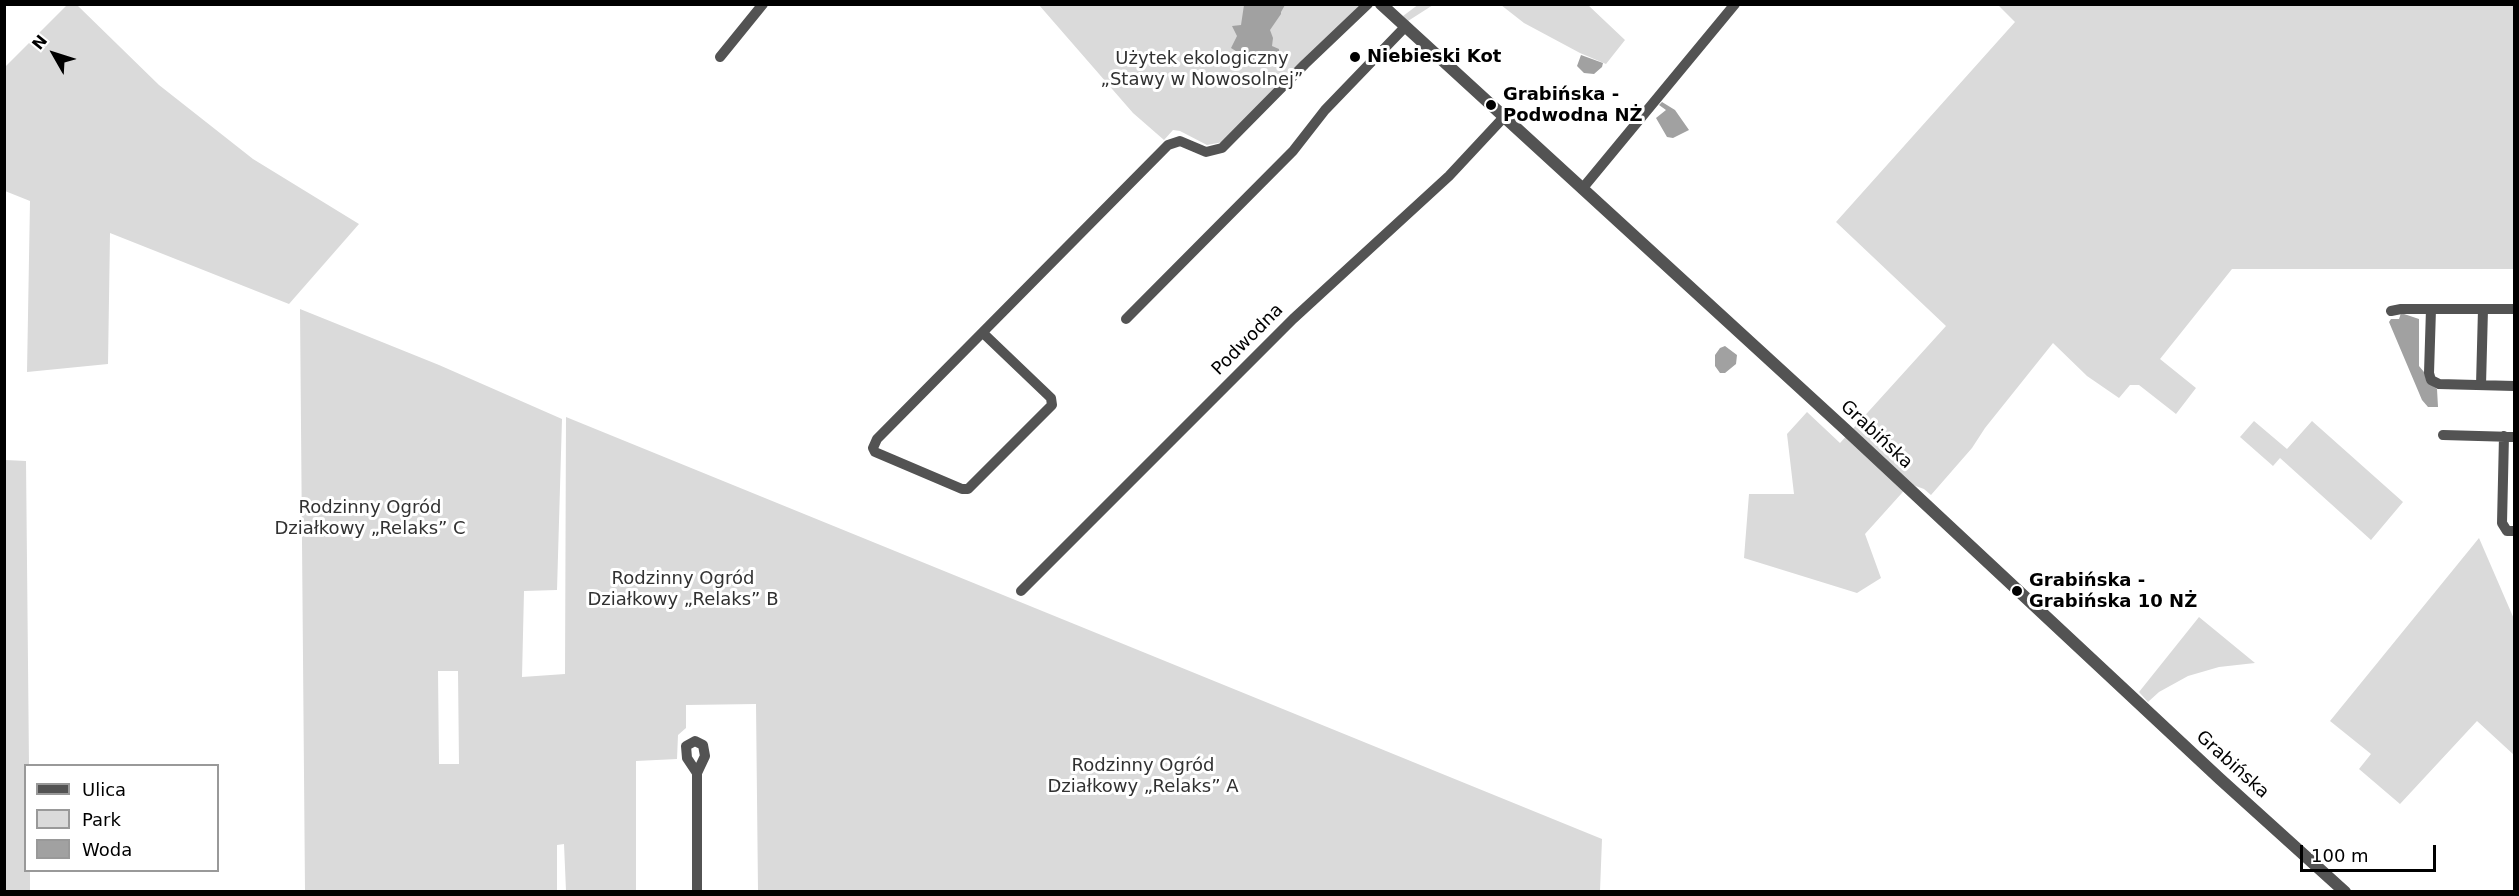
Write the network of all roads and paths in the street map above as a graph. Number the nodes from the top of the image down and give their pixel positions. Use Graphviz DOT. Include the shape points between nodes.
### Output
graph roads {
  1 [pos="763,4"];
  2 [pos="1368,4"];
  3 [pos="1381,4"];
  4 [pos="1735,4"];
  5 [pos="1405,27"];
  6 [pos="720,57"];
  7 [pos="1504,117"];
  8 [pos="1582,189"];
  9 [pos="2431,309"];
  10 [pos="2483,309"];
  11 [pos="2514,309"];
  12 [pos="2391,311"];
  13 [pos="1126,319"];
  14 [pos="983,333"];
  15 [pos="2481,385"];
  16 [pos="2514,386"];
  17 [pos="2443,435"];
  18 [pos="2509,436"];
  19 [pos="2514,531"];
  20 [pos="1021,591"];
  21 [pos="697,773"];
  22 [pos="697,891"];
  23 [pos="2345,891"];
  1 -- 6 [label="street"];
  2 -- 14 [label="street" via="1222,148 1206,152 1180,141 1168,145"];
  3 -- 5 [label="street, Grabińska"];
  4 -- 8 [label="street"];
  5 -- 7 [label="street, Grabińska"];
  5 -- 13 [label="street" via="1325,110 1293,151"];
  7 -- 8 [label="street, Grabińska"];
  7 -- 20 [label="street, Podwodna" via="1449,176 1293,319"];
  8 -- 23 [label="street, Grabińska"];
  9 -- 10 [label="street"];
  9 -- 12 [label="street"];
  9 -- 15 [label="street" via="2431,380 2439,384"];
  10 -- 11 [label="street"];
  10 -- 15 [label="street"];
  14 -- 14 [label="street" via="877,439 875,452 968,489 1052,405 1051,398"];
  15 -- 16 [label="street"];
  17 -- 18 [label="street"];
  18 -- 19 [label="street" via="2502,523 2508,531"];
  21 -- 22 [label="street"];
}
